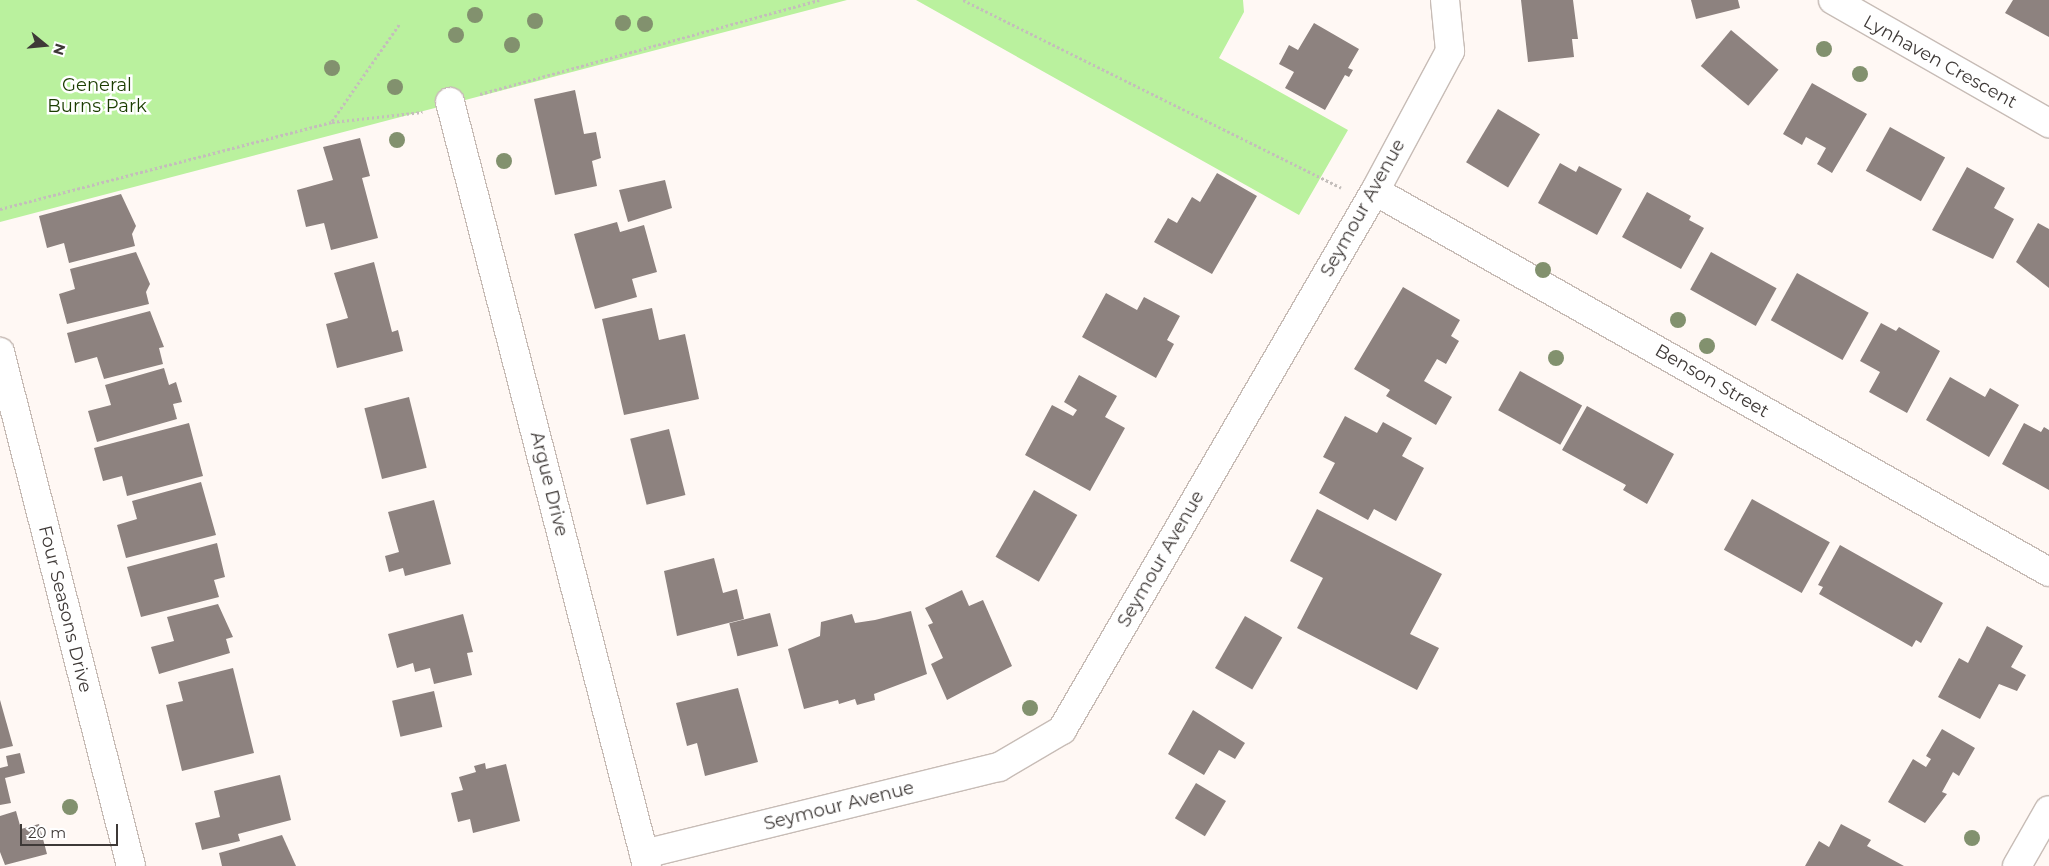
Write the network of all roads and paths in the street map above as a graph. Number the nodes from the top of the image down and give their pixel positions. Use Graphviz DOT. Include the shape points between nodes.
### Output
graph roads {
  1 [pos="819,0"];
  2 [pos="963,0"];
  3 [pos="1446,0"];
  4 [pos="1833,0"];
  5 [pos="400,23"];
  6 [pos="450,102"];
  7 [pos="332,122"];
  8 [pos="2049,123"];
  9 [pos="1375,191"];
  10 [pos="0,209"];
  11 [pos="0,352"];
  12 [pos="2049,572"];
  13 [pos="2049,810"];
  14 [pos="646,860"];
  15 [pos="131,866"];
  16 [pos="2017,866"];
  1 -- 6 [label="path"];
  2 -- 9 [label="path" via="1341,189"];
  3 -- 9 [label="street, Seymour Avenue" via="1450,51"];
  4 -- 8 [label="street, Lynhaven Crescent"];
  5 -- 7 [label="path"];
  6 -- 7 [label="path" via="418,113"];
  6 -- 14 [label="street, Argue Drive"];
  7 -- 10 [label="path"];
  9 -- 12 [label="street, Benson Street"];
  9 -- 14 [label="street, Seymour Avenue" via="1062,730 999,766"];
  11 -- 15 [label="street, Four Seasons Drive"];
  13 -- 16 [label="street"];
}
